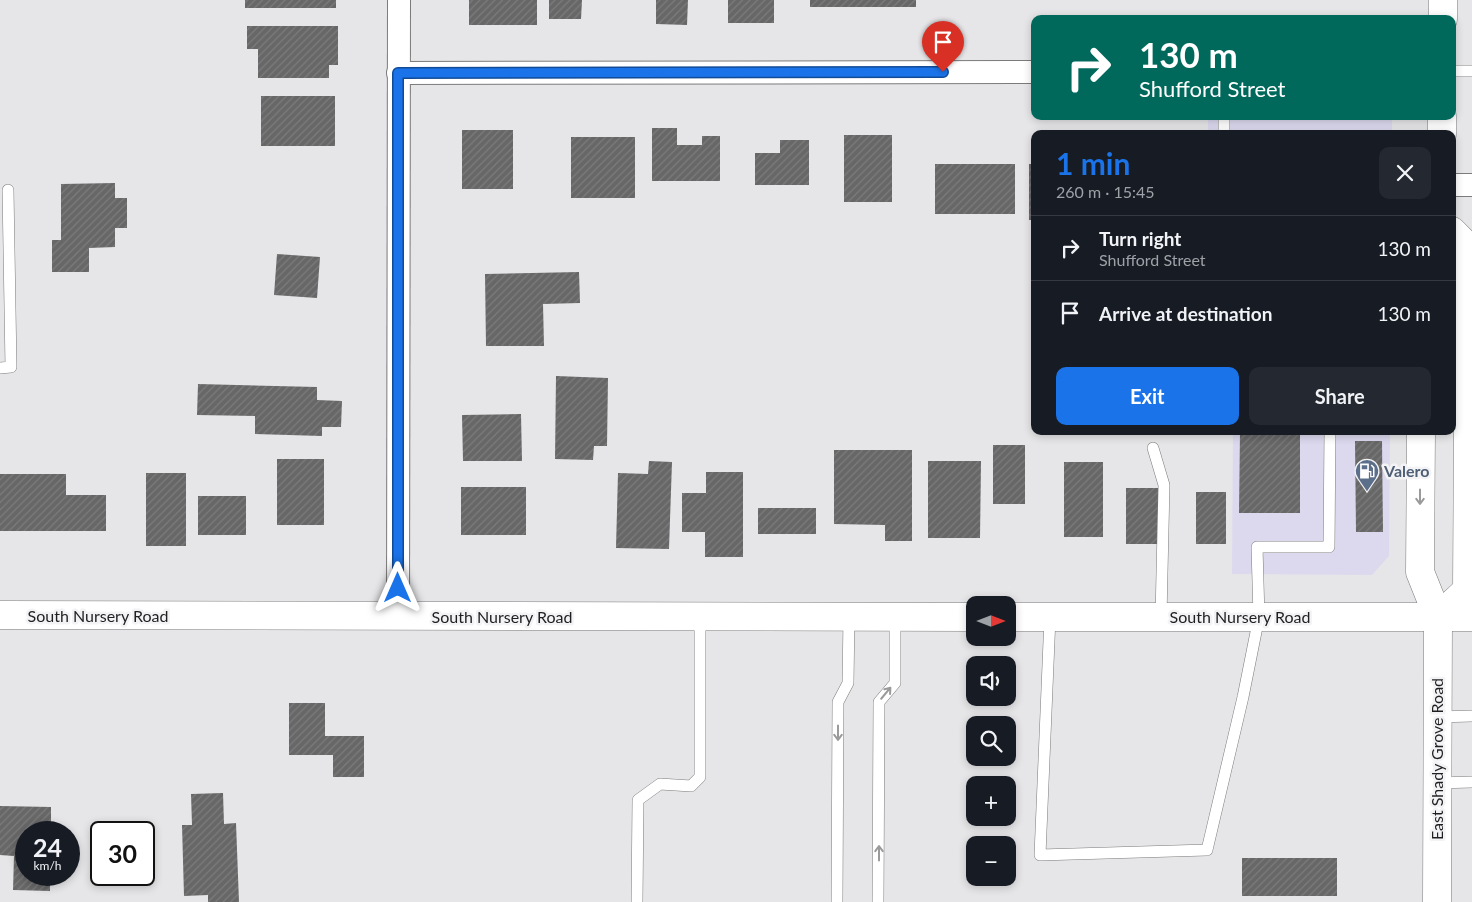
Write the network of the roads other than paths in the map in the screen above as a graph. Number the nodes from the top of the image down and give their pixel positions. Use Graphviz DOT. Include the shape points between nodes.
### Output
graph roads {
  1 [pos="399,0"];
  2 [pos="1443,0"];
  3 [pos="1443,15"];
  4 [pos="1456,71"];
  5 [pos="1472,71"];
  6 [pos="1031,72"];
  7 [pos="398,73"];
  8 [pos="1456,185"];
  9 [pos="1472,185"];
  10 [pos="8,190"];
  11 [pos="1456,235"];
  12 [pos="0,368"];
  13 [pos="1470,395"];
  14 [pos="1330,435"];
  15 [pos="1421,435"];
  16 [pos="1153,448"];
  17 [pos="1470,471"];
  18 [pos="0,615"];
  19 [pos="398,617"];
  20 [pos="700,617"];
  21 [pos="849,617"];
  22 [pos="896,617"];
  23 [pos="966,617"];
  24 [pos="1016,617"];
  25 [pos="1050,617"];
  26 [pos="1161,617"];
  27 [pos="1259,617"];
  28 [pos="1438,617"];
  29 [pos="1472,617"];
  30 [pos="1472,716"];
  31 [pos="1438,717"];
  32 [pos="1472,782"];
  33 [pos="1437,783"];
  34 [pos="637,902"];
  35 [pos="836,902"];
  36 [pos="878,902"];
  37 [pos="1437,902"];
  1 -- 7 [label="street"];
  2 -- 3 [label="street"];
  4 -- 5 [label="lane"];
  6 -- 7 [label="street"];
  7 -- 19 [label="street"];
  8 -- 9 [label="street"];
  10 -- 12 [label="lane" via="11,367"];
  11 -- 13 [label="street" via="1469,248"];
  13 -- 17 [label="street"];
  14 -- 27 [label="lane" via="1329,547 1257,547"];
  15 -- 28 [label="street, East Shady Grove Road, one-way" via="1420,572"];
  16 -- 26 [label="lane" via="1164,485"];
  17 -- 28 [label="street" via="1466,590"];
  18 -- 19 [label="street, South Nursery Road"];
  19 -- 20 [label="street, South Nursery Road"];
  20 -- 21 [label="street, South Nursery Road"];
  20 -- 34 [label="lane" via="700,777 690,786 660,784 638,800"];
  21 -- 22 [label="street, South Nursery Road"];
  21 -- 35 [label="lane, one-way" via="848,683 838,702"];
  22 -- 23 [label="street, South Nursery Road"];
  36 -- 22 [label="lane, one-way" via="879,702 895,683"];
  24 -- 25 [label="street, South Nursery Road"];
  25 -- 26 [label="street, South Nursery Road"];
  25 -- 27 [label="lane" via="1040,854 1206,850"];
  26 -- 27 [label="street, South Nursery Road"];
  27 -- 28 [label="street, South Nursery Road"];
  28 -- 29 [label="street, South Nursery Road"];
  28 -- 31 [label="street, East Shady Grove Road"];
  30 -- 31 [label="lane"];
  31 -- 33 [label="street, East Shady Grove Road"];
  32 -- 33 [label="lane"];
  33 -- 37 [label="street, East Shady Grove Road"];
}
